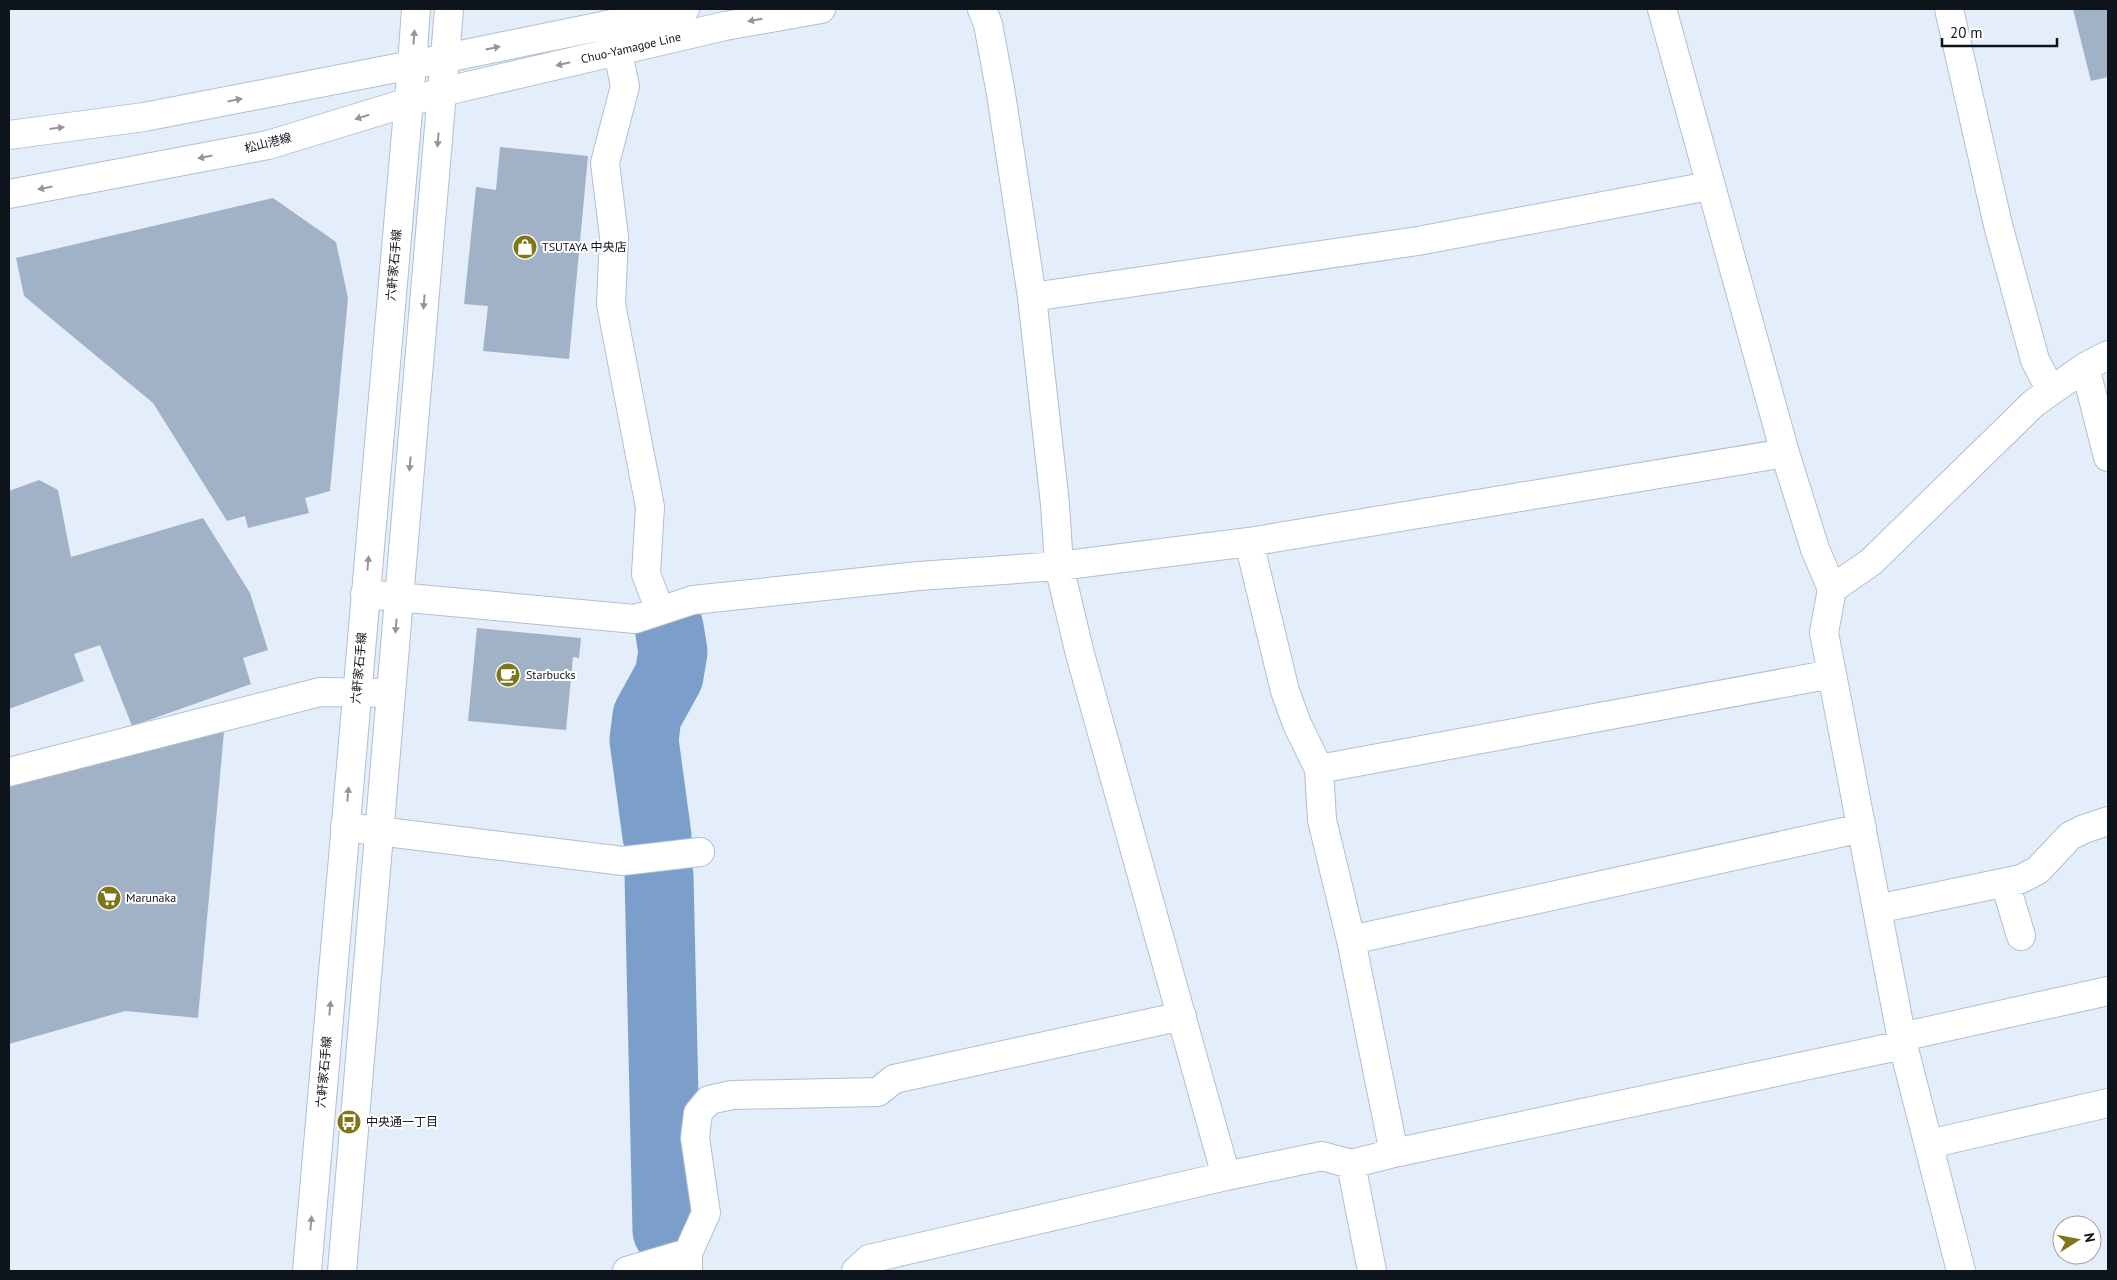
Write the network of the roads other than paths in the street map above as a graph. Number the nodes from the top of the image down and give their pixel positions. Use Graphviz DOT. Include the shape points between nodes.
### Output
graph roads {
  1 [pos="416,9"];
  2 [pos="449,9"];
  3 [pos="685,9"];
  4 [pos="821,9"];
  5 [pos="982,9"];
  6 [pos="1662,9"];
  7 [pos="1949,9"];
  8 [pos="612,24"];
  9 [pos="618,51"];
  10 [pos="445,58"];
  11 [pos="412,65"];
  12 [pos="442,92"];
  13 [pos="408,102"];
  14 [pos="9,135"];
  15 [pos="1709,186"];
  16 [pos="9,191"];
  17 [pos="1032,297"];
  18 [pos="2097,361"];
  19 [pos="2051,391"];
  20 [pos="1785,453"];
  21 [pos="2108,457"];
  22 [pos="1249,542"];
  23 [pos="1059,566"];
  24 [pos="1832,589"];
  25 [pos="365,594"];
  26 [pos="399,596"];
  27 [pos="660,611"];
  28 [pos="1832,674"];
  29 [pos="357,692"];
  30 [pos="391,693"];
  31 [pos="1319,769"];
  32 [pos="9,772"];
  33 [pos="2108,821"];
  34 [pos="345,827"];
  35 [pos="1862,828"];
  36 [pos="380,832"];
  37 [pos="700,852"];
  38 [pos="2005,883"];
  39 [pos="1877,909"];
  40 [pos="2021,936"];
  41 [pos="1351,940"];
  42 [pos="2108,991"];
  43 [pos="1182,1016"];
  44 [pos="1902,1041"];
  45 [pos="2108,1103"];
  46 [pos="1929,1144"];
  47 [pos="1394,1153"];
  48 [pos="1351,1164"];
  49 [pos="1226,1176"];
  50 [pos="688,1262"];
  51 [pos="307,1271"];
  52 [pos="342,1271"];
  53 [pos="627,1271"];
  54 [pos="856,1271"];
  55 [pos="1372,1271"];
  56 [pos="1961,1271"];
  11 -- 1 [label="street, one-way"];
  2 -- 10 [label="street"];
  3 -- 8 [label="street"];
  4 -- 9 [label="street, Chuo-Yamagoe Line, one-way" via="725,26"];
  5 -- 17 [label="street" via="988,24 1001,94"];
  6 -- 15 [label="street"];
  7 -- 19 [label="street" via="1998,225 2036,360"];
  8 -- 9 [label="street"];
  10 -- 8 [label="street, one-way"];
  9 -- 12 [label="street, Chuo-Yamagoe Line, one-way"];
  9 -- 27 [label="street" via="625,86 605,163 614,237 611,304 650,507 646,574"];
  10 -- 11 [label="street"];
  10 -- 12 [label="street"];
  11 -- 13 [label="street, 六軒家石手線"];
  14 -- 11 [label="street, one-way" via="144,117"];
  12 -- 13 [label="street, 松山港線"];
  12 -- 26 [label="street, one-way"];
  13 -- 16 [label="street, 松山港線, one-way" via="268,145"];
  25 -- 13 [label="street, 六軒家石手線, one-way"];
  15 -- 17 [label="street" via="1418,241"];
  15 -- 20 [label="street"];
  17 -- 23 [label="street"];
  18 -- 19 [label="street"];
  18 -- 21 [label="street"];
  19 -- 24 [label="street" via="2034,403 1871,562"];
  20 -- 22 [label="street"];
  20 -- 24 [label="street" via="1815,549"];
  22 -- 23 [label="street"];
  22 -- 31 [label="street" via="1285,691"];
  23 -- 27 [label="street" via="919,576 693,600"];
  23 -- 43 [label="street" via="1080,654"];
  24 -- 28 [label="street" via="1824,633"];
  25 -- 26 [label="street"];
  25 -- 29 [label="street, 六軒家石手線"];
  26 -- 27 [label="street" via="635,619"];
  26 -- 30 [label="street, one-way"];
  28 -- 31 [label="street"];
  28 -- 35 [label="street"];
  29 -- 30 [label="street"];
  29 -- 32 [label="street" via="320,692"];
  34 -- 29 [label="street, 六軒家石手線, one-way"];
  30 -- 36 [label="street"];
  31 -- 41 [label="street" via="1322,820"];
  33 -- 38 [label="street" via="2070,836 2038,870"];
  34 -- 36 [label="street"];
  51 -- 34 [label="street, 六軒家石手線, one-way"];
  35 -- 39 [label="street"];
  35 -- 41 [label="street"];
  36 -- 37 [label="street" via="623,861"];
  36 -- 52 [label="street"];
  38 -- 39 [label="street"];
  38 -- 40 [label="street"];
  39 -- 44 [label="street"];
  41 -- 47 [label="street"];
  42 -- 44 [label="street"];
  43 -- 49 [label="street"];
  43 -- 50 [label="street" via="894,1079 878,1092 732,1096 709,1100 698,1114 695,1138 706,1213"];
  44 -- 46 [label="street"];
  44 -- 47 [label="street"];
  45 -- 46 [label="street"];
  46 -- 56 [label="street"];
  47 -- 48 [label="street"];
  48 -- 49 [label="street" via="1322,1156"];
  48 -- 55 [label="street"];
  49 -- 54 [label="street" via="869,1259"];
  50 -- 53 [label="street"];
}
